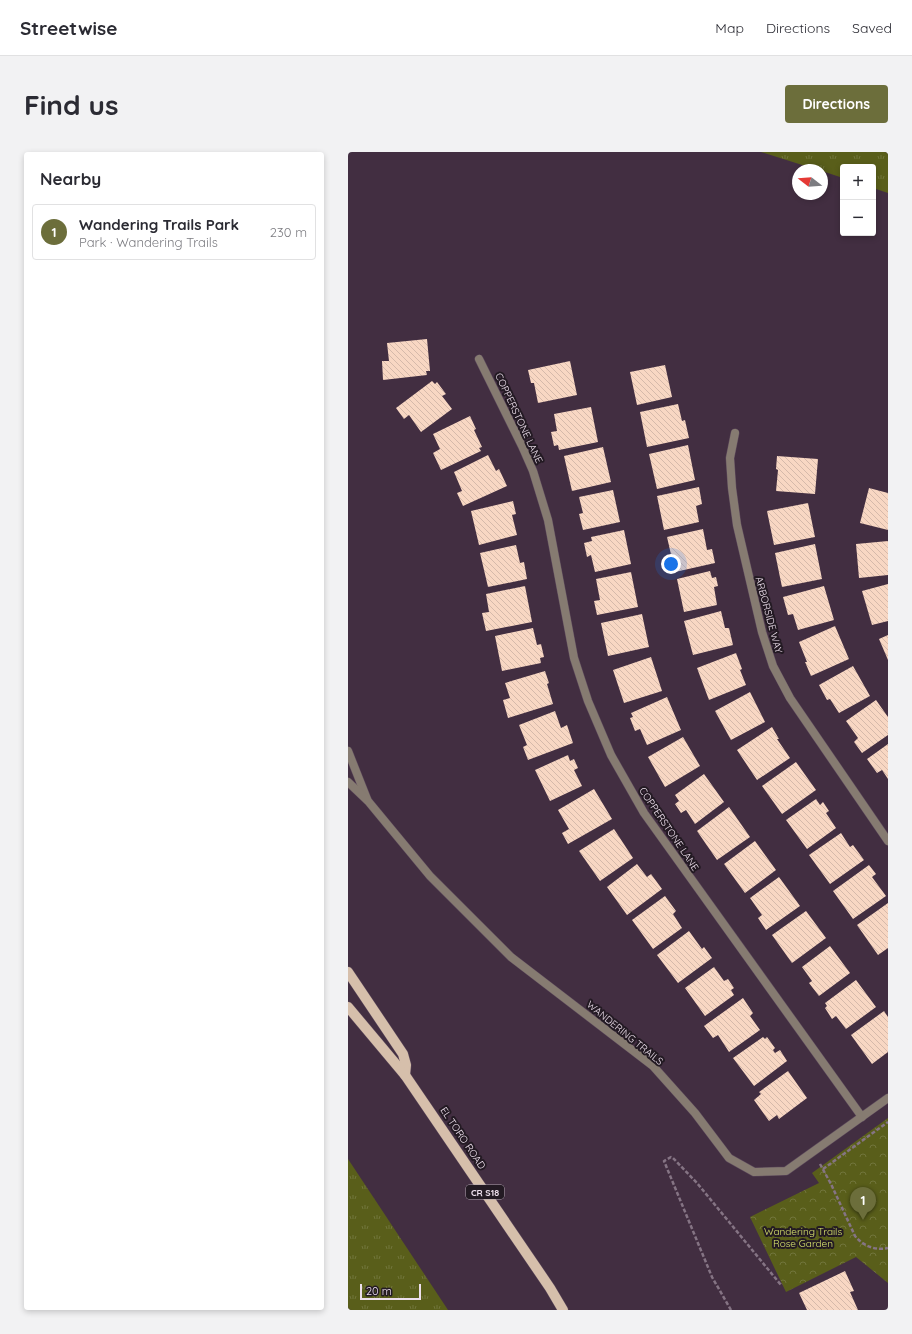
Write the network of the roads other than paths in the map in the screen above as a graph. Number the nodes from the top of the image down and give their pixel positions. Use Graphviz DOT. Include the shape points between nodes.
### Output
graph roads {
  1 [pos="479,359"];
  2 [pos="735,432"];
  3 [pos="348,751"];
  4 [pos="348,782"];
  5 [pos="368,801"];
  6 [pos="888,841"];
  7 [pos="348,972"];
  8 [pos="348,1007"];
  9 [pos="405,1074"];
  10 [pos="888,1098"];
  11 [pos="862,1117"];
  12 [pos="563,1310"];
  1 -- 11 [label="street, COPPERSTONE LANE" via="533,471 548,520 574,658 588,701 611,755 644,813"];
  2 -- 6 [label="street, ARBORSIDE WAY" via="730,458 737,525 762,632 773,666 790,698"];
  3 -- 5 [label="street, WANDERING TRAILS"];
  4 -- 5 [label="street, WANDERING TRAILS"];
  5 -- 11 [label="street, WANDERING TRAILS" via="430,876 511,957 653,1066 695,1113 729,1158 754,1172 786,1171"];
  7 -- 9 [label="main road" via="403,1054"];
  8 -- 9 [label="main road, EL TORO ROAD / CR S18"];
  9 -- 12 [label="main road, EL TORO ROAD / CR S18"];
  10 -- 11 [label="street, WANDERING TRAILS"];
}
